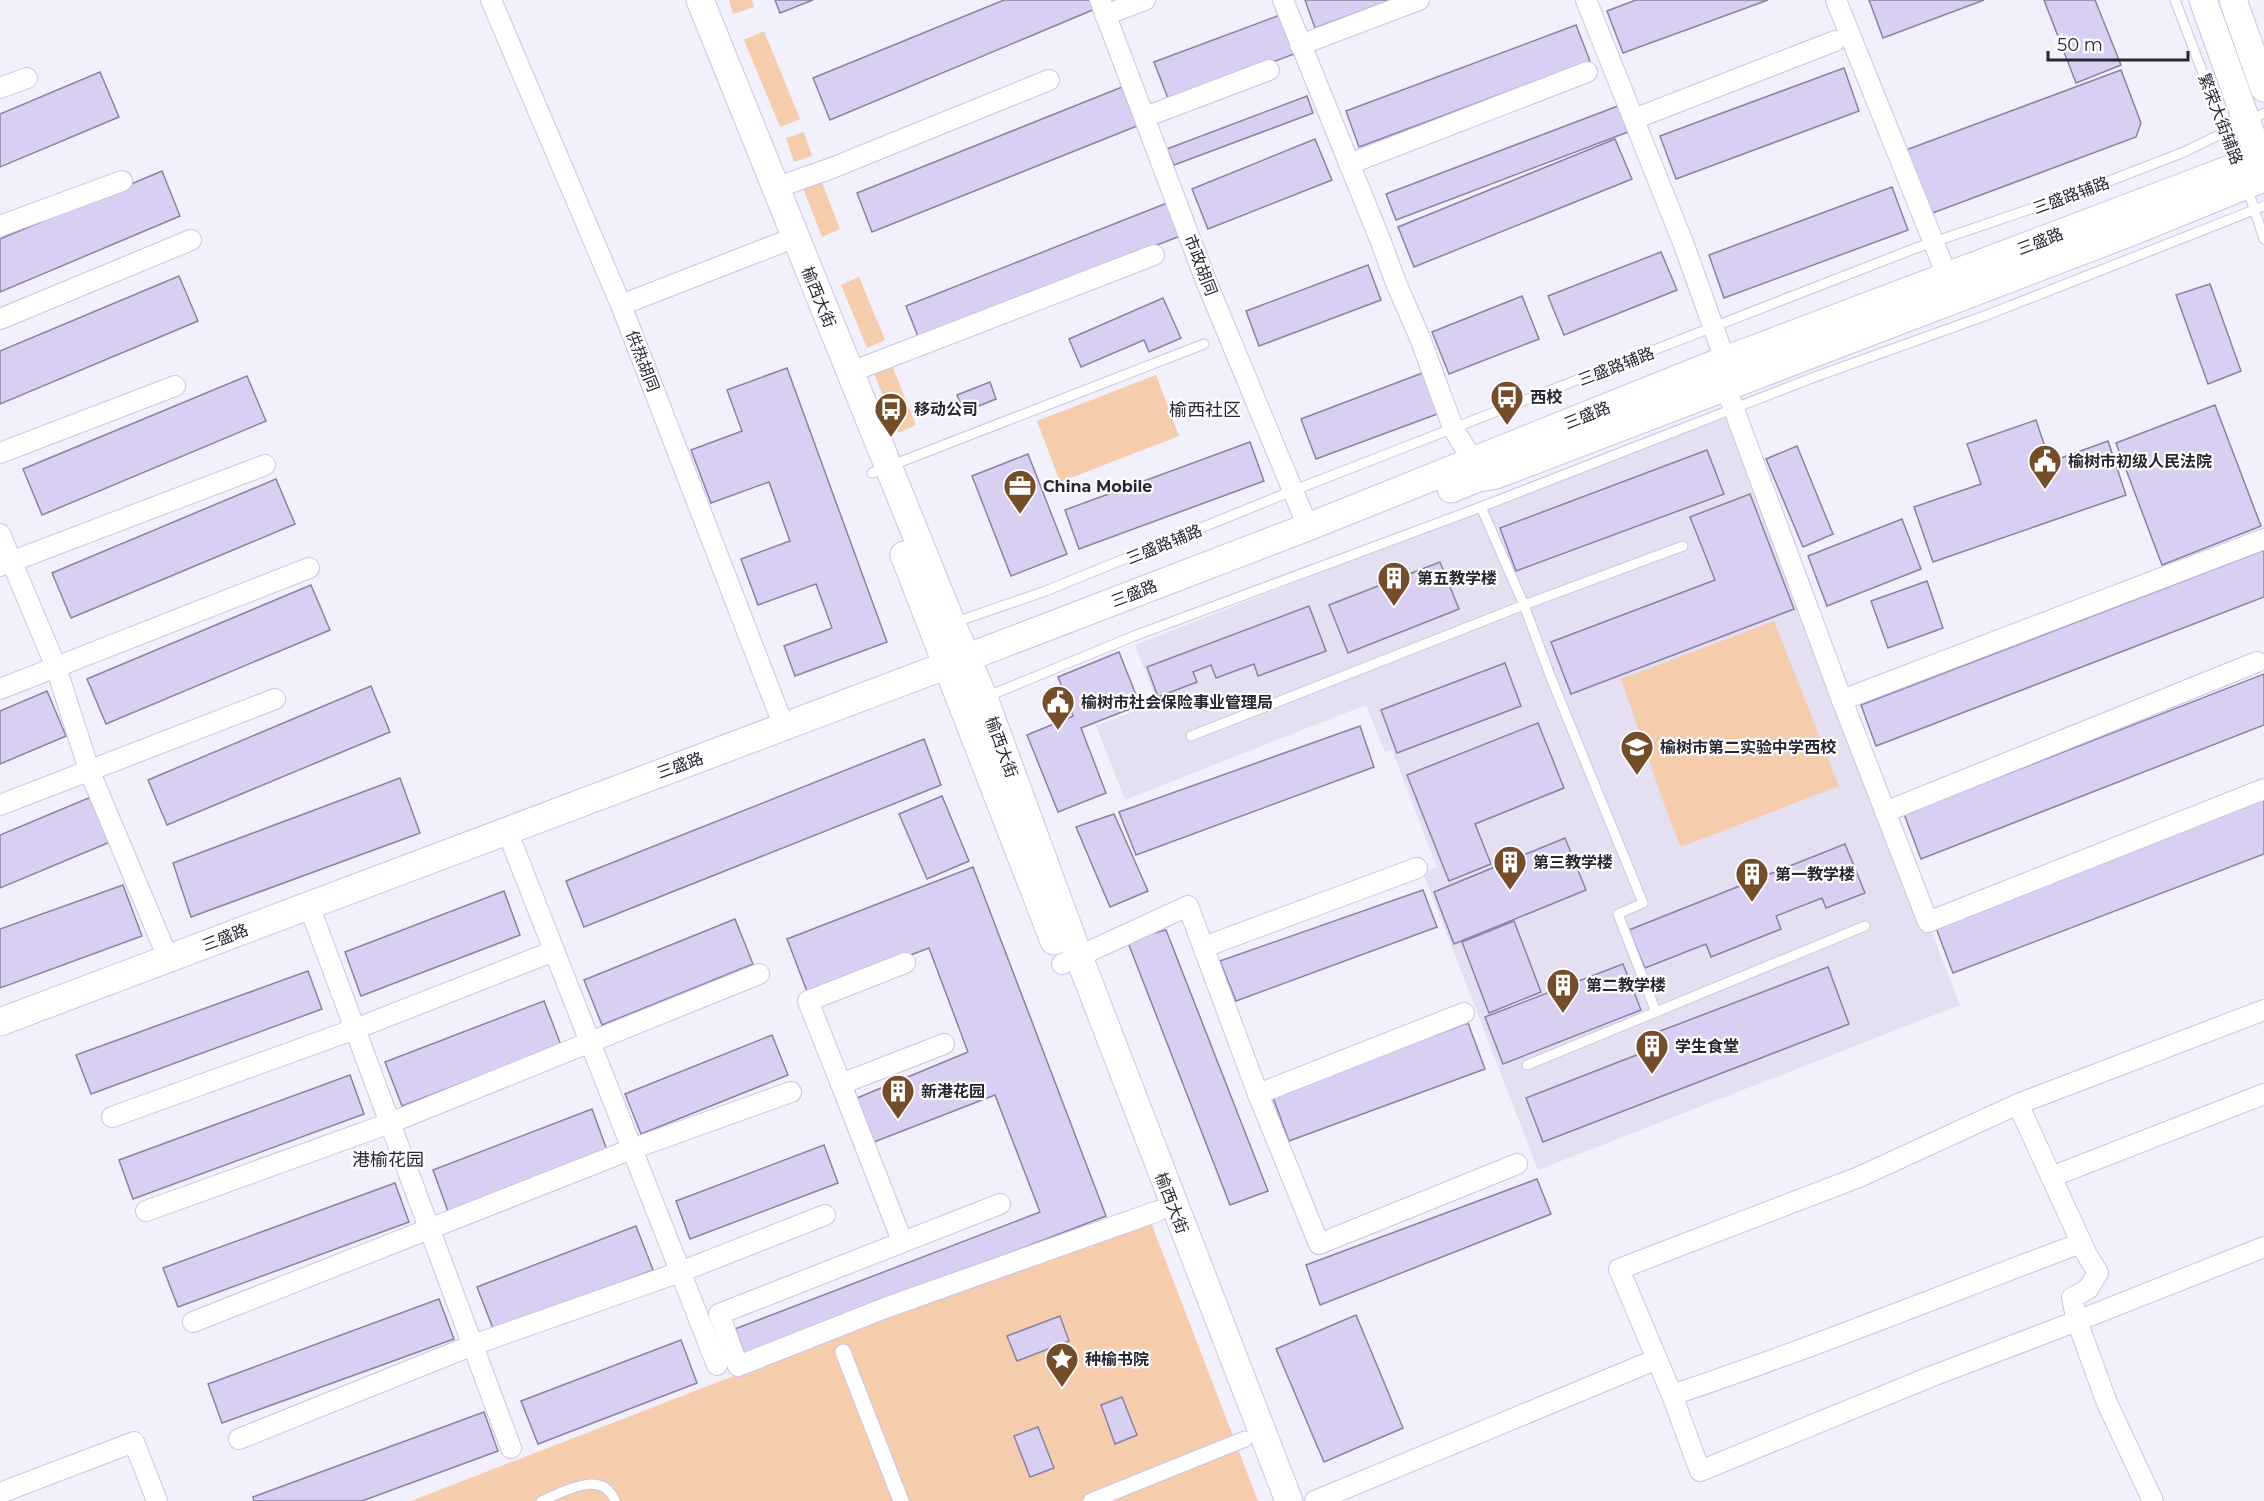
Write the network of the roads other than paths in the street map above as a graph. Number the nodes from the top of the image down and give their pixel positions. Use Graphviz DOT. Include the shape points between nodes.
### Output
graph roads {
  1 [pos="491,0"];
  2 [pos="689,0"];
  3 [pos="700,0"];
  4 [pos="1145,0"];
  5 [pos="1283,0"];
  6 [pos="1419,0"];
  7 [pos="1586,0"];
  8 [pos="1836,0"];
  9 [pos="2175,0"];
  10 [pos="2203,0"];
  11 [pos="2233,0"];
  12 [pos="1103,8"];
  13 [pos="1835,41"];
  14 [pos="1300,45"];
  15 [pos="1269,70"];
  16 [pos="1587,72"];
  17 [pos="27,78"];
  18 [pos="1049,80"];
  19 [pos="0,88"];
  20 [pos="2264,88"];
  21 [pos="1144,117"];
  22 [pos="1634,119"];
  23 [pos="2246,122"];
  24 [pos="1349,164"];
  25 [pos="2256,174"];
  26 [pos="122,181"];
  27 [pos="775,188"];
  28 [pos="2264,206"];
  29 [pos="0,226"];
  30 [pos="2264,239"];
  31 [pos="191,240"];
  32 [pos="783,242"];
  33 [pos="1932,242"];
  34 [pos="1154,255"];
  35 [pos="1952,288"];
  36 [pos="621,305"];
  37 [pos="0,319"];
  38 [pos="1715,327"];
  39 [pos="1204,344"];
  40 [pos="1721,362"];
  41 [pos="851,372"];
  42 [pos="175,386"];
  43 [pos="1730,398"];
  44 [pos="1454,428"];
  45 [pos="0,453"];
  46 [pos="1473,461"];
  47 [pos="265,465"];
  48 [pos="880,470"];
  49 [pos="1292,492"];
  50 [pos="1481,507"];
  51 [pos="1308,527"];
  52 [pos="0,534"];
  53 [pos="2264,539"];
  54 [pos="1683,546"];
  55 [pos="5,564"];
  56 [pos="309,568"];
  57 [pos="1524,604"];
  58 [pos="943,627"];
  59 [pos="2257,662"];
  60 [pos="56,667"];
  61 [pos="959,668"];
  62 [pos="0,689"];
  63 [pos="275,699"];
  64 [pos="1842,700"];
  65 [pos="973,702"];
  66 [pos="784,727"];
  67 [pos="1191,736"];
  68 [pos="89,770"];
  69 [pos="2264,789"];
  70 [pos="0,805"];
  71 [pos="1885,812"];
  72 [pos="513,846"];
  73 [pos="1417,868"];
  74 [pos="314,919"];
  75 [pos="1864,926"];
  76 [pos="1204,947"];
  77 [pos="554,951"];
  78 [pos="168,958"];
  79 [pos="1070,960"];
  80 [pos="905,963"];
  81 [pos="759,974"];
  82 [pos="2264,1010"];
  83 [pos="1656,1012"];
  84 [pos="1464,1013"];
  85 [pos="0,1022"];
  86 [pos="355,1029"];
  87 [pos="0,1040"];
  88 [pos="591,1043"];
  89 [pos="944,1044"];
  90 [pos="1527,1065"];
  91 [pos="841,1084"];
  92 [pos="791,1092"];
  93 [pos="1258,1094"];
  94 [pos="2264,1094"];
  95 [pos="2018,1104"];
  96 [pos="112,1117"];
  97 [pos="390,1123"];
  98 [pos="633,1149"];
  99 [pos="1517,1164"];
  100 [pos="2050,1177"];
  101 [pos="1000,1204"];
  102 [pos="146,1211"];
  103 [pos="1158,1211"];
  104 [pos="825,1215"];
  105 [pos="429,1228"];
  106 [pos="902,1241"];
  107 [pos="2081,1243"];
  108 [pos="2264,1246"];
  109 [pos="680,1272"];
  110 [pos="193,1322"];
  111 [pos="2077,1322"];
  112 [pos="473,1345"];
  113 [pos="843,1352"];
  114 [pos="1657,1359"];
  115 [pos="717,1365"];
  116 [pos="1672,1395"];
  117 [pos="239,1439"];
  118 [pos="1245,1439"];
  119 [pos="511,1448"];
  120 [pos="0,1493"];
  121 [pos="157,1501"];
  122 [pos="541,1501"];
  123 [pos="615,1501"];
  124 [pos="901,1501"];
  125 [pos="1091,1501"];
  126 [pos="1271,1501"];
  127 [pos="1289,1501"];
  128 [pos="1315,1501"];
  129 [pos="2153,1501"];
  1 -- 36 [label="street, 供热胡同"];
  2 -- 32 [label="main road, 榆西大街"];
  3 -- 27 [label="main road, 榆西大街"];
  4 -- 12 [label="street"];
  5 -- 14 [label="street"];
  6 -- 14 [label="street"];
  7 -- 22 [label="street"];
  8 -- 33 [label="street"];
  9 -- 23 [label="lane, 繁荣大街辅路"];
  10 -- 23 [label="main road"];
  11 -- 20 [label="main road"];
  12 -- 21 [label="street, 市政胡同"];
  13 -- 22 [label="street"];
  14 -- 24 [label="street"];
  15 -- 21 [label="street"];
  16 -- 24 [label="street"];
  17 -- 19 [label="street"];
  18 -- 27 [label="street"];
  21 -- 49 [label="street, 市政胡同"];
  22 -- 38 [label="street"];
  23 -- 25 [label="main road"];
  23 -- 33 [label="lane, 三盛路辅路" via="2184,152 2086,190"];
  24 -- 44 [label="street"];
  25 -- 28 [label="lane"];
  25 -- 30 [label="lane"];
  25 -- 35 [label="main road, 三盛路"];
  25 -- 43 [label="lane" via="1987,315"];
  26 -- 29 [label="street"];
  27 -- 41 [label="main road, 榆西大街"];
  31 -- 37 [label="street"];
  32 -- 36 [label="street"];
  32 -- 48 [label="main road, 榆西大街"];
  33 -- 35 [label="street"];
  33 -- 38 [label="lane, 三盛路辅路"];
  34 -- 41 [label="street"];
  35 -- 40 [label="main road, 三盛路"];
  35 -- 43 [label="main road, 三盛路"];
  36 -- 66 [label="street, 供热胡同"];
  38 -- 40 [label="street"];
  38 -- 44 [label="lane, 三盛路辅路"];
  39 -- 48 [label="lane"];
  40 -- 43 [label="street"];
  40 -- 46 [label="main road, 三盛路"];
  41 -- 48 [label="main road, 榆西大街"];
  42 -- 45 [label="street"];
  43 -- 50 [label="lane"];
  43 -- 61 [label="main road, 三盛路" via="1478,478 1261,564"];
  43 -- 64 [label="street"];
  44 -- 46 [label="street"];
  44 -- 49 [label="lane, 三盛路辅路"];
  46 -- 51 [label="main road, 三盛路"];
  47 -- 55 [label="street"];
  48 -- 58 [label="main road, 榆西大街"];
  49 -- 51 [label="street, 市政胡同"];
  49 -- 58 [label="lane, 三盛路辅路" via="1043,592"];
  50 -- 57 [label="lane"];
  50 -- 65 [label="lane" via="1134,636"];
  51 -- 61 [label="main road, 三盛路"];
  52 -- 55 [label="street"];
  53 -- 64 [label="street"];
  54 -- 57 [label="lane"];
  55 -- 60 [label="street"];
  56 -- 60 [label="street"];
  57 -- 67 [label="lane"];
  57 -- 83 [label="lane" via="1643,903 1618,914"];
  58 -- 61 [label="main road, 榆西大街"];
  59 -- 71 [label="street"];
  60 -- 62 [label="street"];
  60 -- 68 [label="street"];
  61 -- 65 [label="main road, 榆西大街"];
  61 -- 66 [label="main road, 三盛路"];
  61 -- 72 [label="main road, 三盛路"];
  63 -- 68 [label="street"];
  64 -- 71 [label="street"];
  65 -- 79 [label="main road, 榆西大街"];
  66 -- 78 [label="main road, 三盛路"];
  68 -- 70 [label="street"];
  68 -- 78 [label="street"];
  69 -- 71 [label="street" via="1928,922"];
  72 -- 74 [label="main road, 三盛路"];
  72 -- 77 [label="street"];
  73 -- 76 [label="street"];
  74 -- 86 [label="street"];
  74 -- 87 [label="main road, 三盛路"];
  75 -- 83 [label="lane"];
  76 -- 79 [label="street" via="1188,906"];
  76 -- 93 [label="street"];
  77 -- 86 [label="street"];
  77 -- 88 [label="street"];
  78 -- 85 [label="main road, 三盛路"];
  79 -- 103 [label="main road, 榆西大街"];
  79 -- 127 [label="main road, 榆西大街"];
  80 -- 91 [label="street" via="808,1001"];
  81 -- 88 [label="street"];
  82 -- 95 [label="street"];
  83 -- 90 [label="lane"];
  84 -- 93 [label="street"];
  86 -- 96 [label="street"];
  86 -- 97 [label="street"];
  88 -- 97 [label="street"];
  88 -- 98 [label="street"];
  89 -- 91 [label="street"];
  91 -- 106 [label="street"];
  92 -- 98 [label="street"];
  93 -- 99 [label="street" via="1318,1244"];
  94 -- 100 [label="street"];
  95 -- 100 [label="street"];
  95 -- 114 [label="street" via="1859,1178 1619,1269"];
  97 -- 102 [label="street"];
  97 -- 105 [label="street"];
  98 -- 105 [label="street"];
  98 -- 109 [label="street"];
  100 -- 107 [label="street"];
  101 -- 106 [label="street"];
  103 -- 106 [label="street" via="738,1365 719,1314"];
  103 -- 118 [label="main road, 榆西大街"];
  104 -- 109 [label="street"];
  105 -- 110 [label="street"];
  105 -- 112 [label="street"];
  107 -- 111 [label="street" via="2098,1273 2088,1288 2072,1298"];
  107 -- 116 [label="street" via="1774,1361"];
  108 -- 111 [label="street"];
  109 -- 112 [label="street"];
  109 -- 115 [label="street"];
  111 -- 116 [label="street" via="1700,1471"];
  111 -- 129 [label="street" via="2107,1403"];
  112 -- 117 [label="street"];
  112 -- 119 [label="street"];
  113 -- 124 [label="street"];
  114 -- 116 [label="street"];
  114 -- 128 [label="street"];
  118 -- 125 [label="street"];
  118 -- 126 [label="main road, 榆西大街"];
  120 -- 121 [label="street" via="134,1442"];
  122 -- 123 [label="lane" via="589,1483 601,1484"];
}
